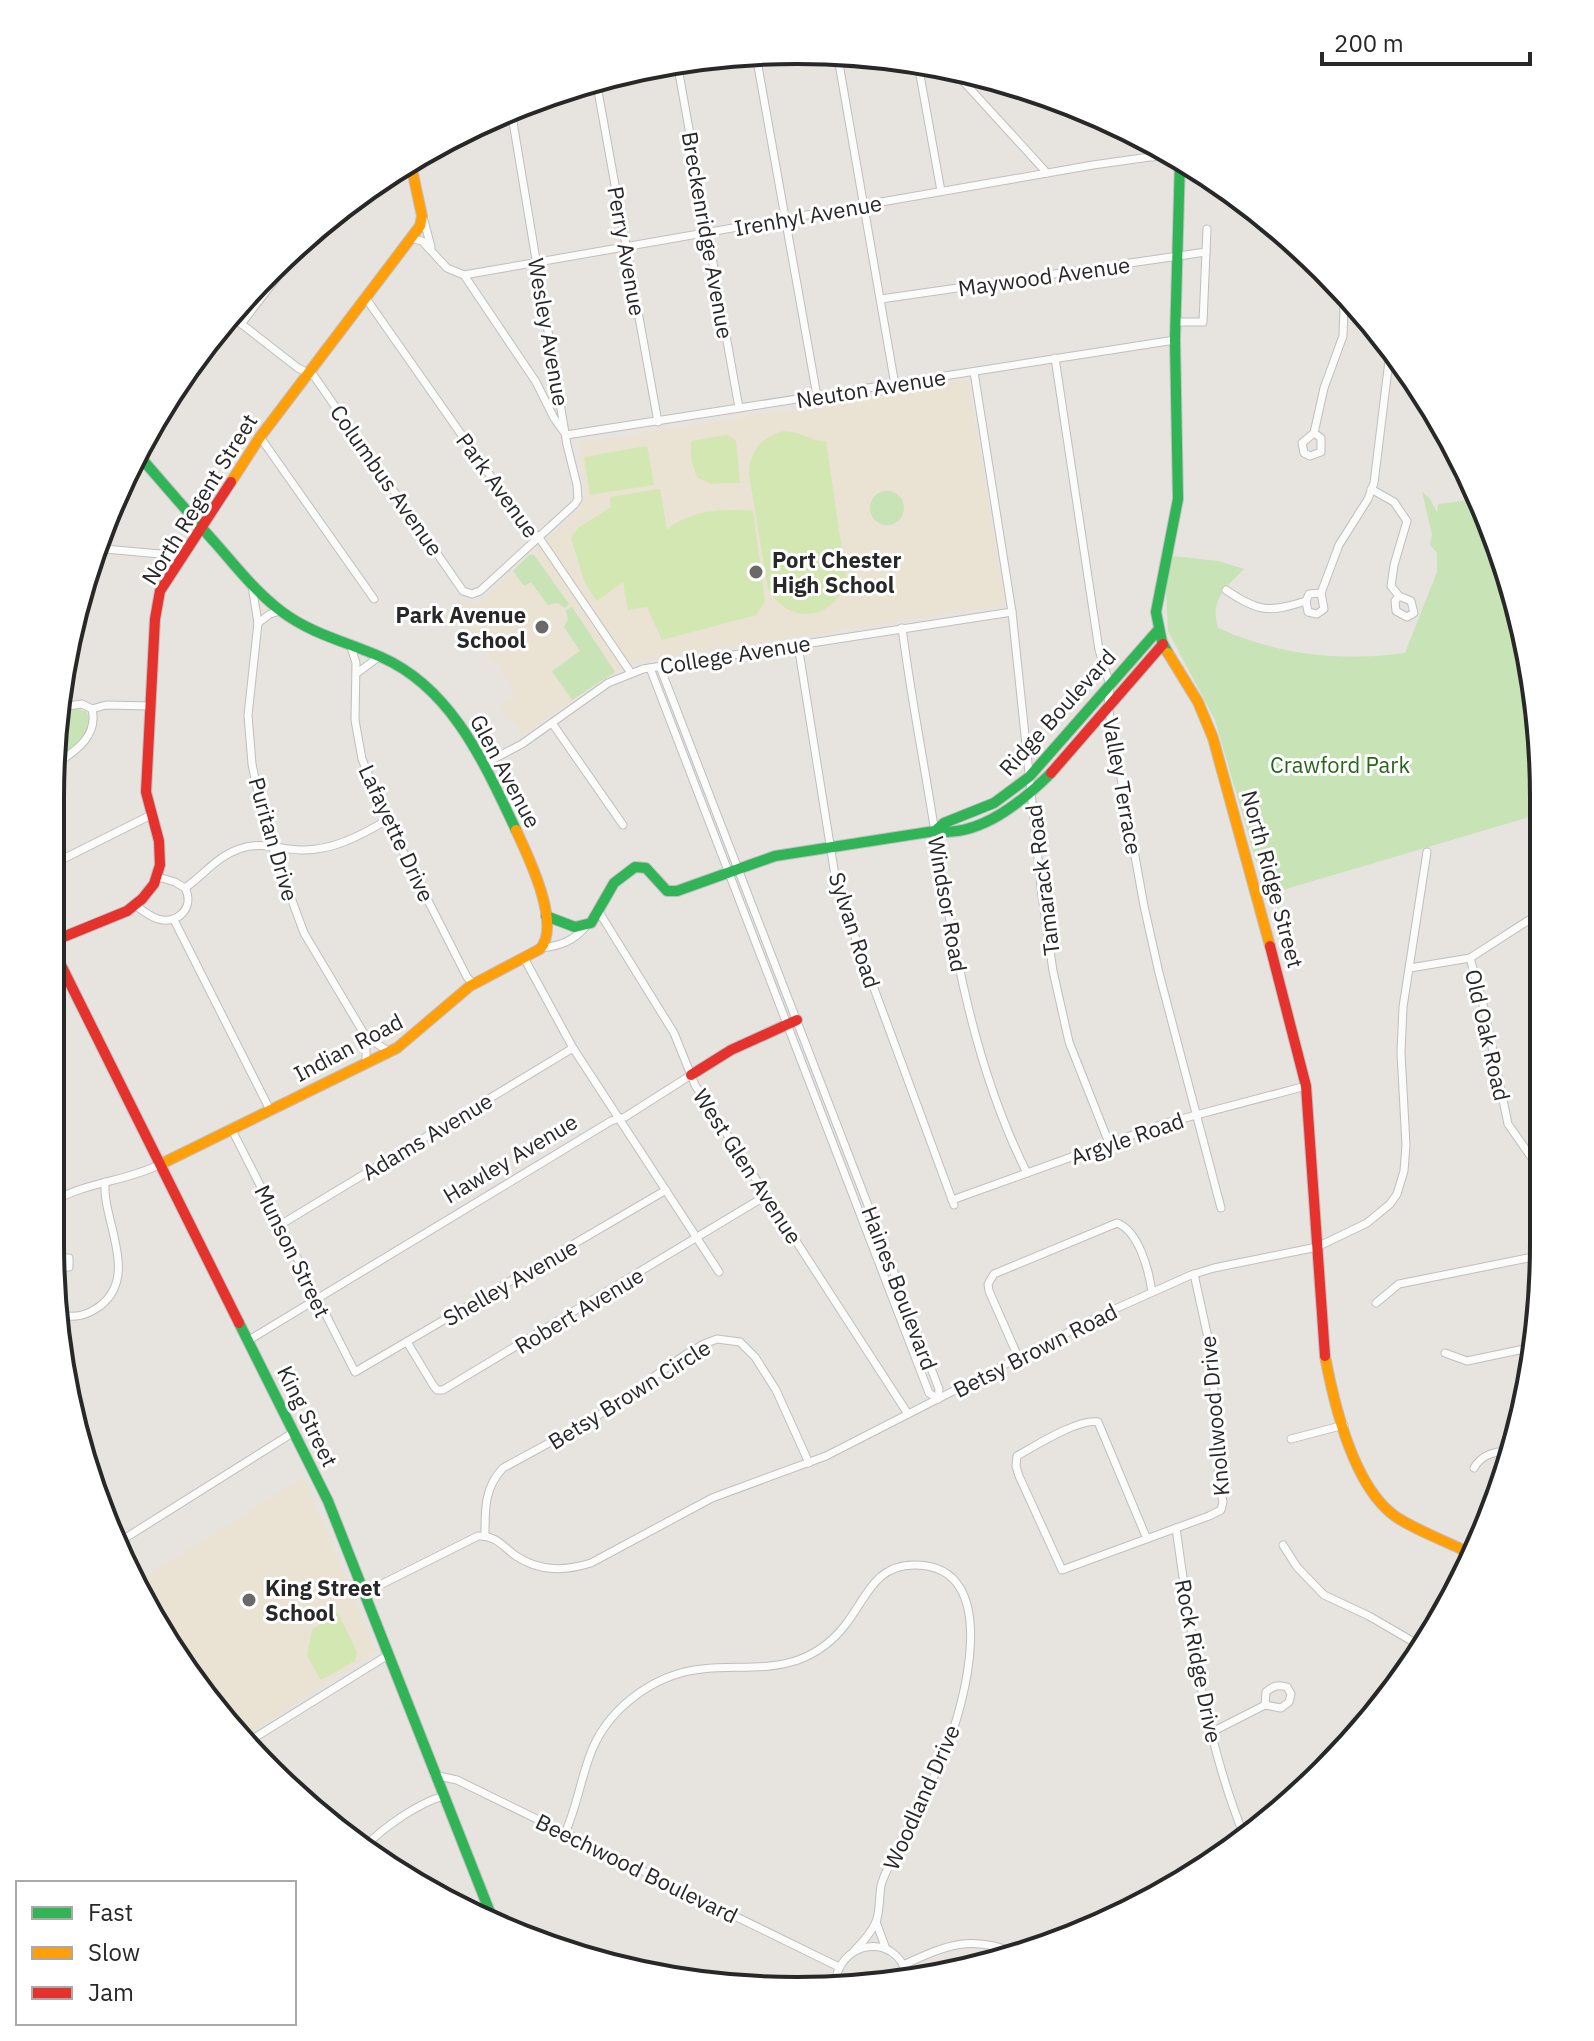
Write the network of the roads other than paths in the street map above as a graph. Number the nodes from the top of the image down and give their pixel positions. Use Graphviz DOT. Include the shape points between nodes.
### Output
graph roads {
  1 [pos="758,66"];
  2 [pos="839,66"];
  3 [pos="679,74"];
  4 [pos="920,75"];
  5 [pos="966,84"];
  6 [pos="598,92"];
  7 [pos="513,121"];
  8 [pos="1153,157"];
  9 [pos="1180,172"];
  10 [pos="1047,173"];
  11 [pos="411,175"];
  12 [pos="941,191"];
  13 [pos="863,205"];
  14 [pos="422,216"];
  15 [pos="785,219"];
  16 [pos="1207,229"];
  17 [pos="707,233"];
  18 [pos="410,238"];
  19 [pos="627,248"];
  20 [pos="431,250"];
  21 [pos="1206,252"];
  22 [pos="1177,257"];
  23 [pos="538,264"];
  24 [pos="464,275"];
  25 [pos="365,297"];
  26 [pos="261,298"];
  27 [pos="881,299"];
  28 [pos="1344,310"];
  29 [pos="1175,322"];
  30 [pos="241,324"];
  31 [pos="1175,340"];
  32 [pos="1055,358"];
  33 [pos="1389,366"];
  34 [pos="308,372"];
  35 [pos="974,372"];
  36 [pos="536,382"];
  37 [pos="895,385"];
  38 [pos="560,388"];
  39 [pos="817,396"];
  40 [pos="739,408"];
  41 [pos="658,422"];
  42 [pos="1314,433"];
  43 [pos="566,435"];
  44 [pos="260,437"];
  45 [pos="145,463"];
  46 [pos="1371,489"];
  47 [pos="201,527"];
  48 [pos="538,536"];
  49 [pos="107,549"];
  50 [pos="182,556"];
  51 [pos="252,586"];
  52 [pos="1226,590"];
  53 [pos="1399,596"];
  54 [pos="1322,597"];
  55 [pos="374,599"];
  56 [pos="1306,601"];
  57 [pos="280,611"];
  58 [pos="1012,612"];
  59 [pos="258,623"];
  60 [pos="902,628"];
  61 [pos="1159,629"];
  62 [pos="350,644"];
  63 [pos="1163,644"];
  64 [pos="798,645"];
  65 [pos="380,656"];
  66 [pos="660,667"];
  67 [pos="650,668"];
  68 [pos="357,673"];
  69 [pos="631,673"];
  70 [pos="1110,685"];
  71 [pos="70,706"];
  72 [pos="151,706"];
  73 [pos="1108,706"];
  74 [pos="92,709"];
  75 [pos="552,723"];
  76 [pos="66,758"];
  77 [pos="484,764"];
  78 [pos="1029,777"];
  79 [pos="1031,793"];
  80 [pos="151,815"];
  81 [pos="387,820"];
  82 [pos="623,825"];
  83 [pos="935,831"];
  84 [pos="272,845"];
  85 [pos="830,847"];
  86 [pos="1427,852"];
  87 [pos="64,858"];
  88 [pos="734,872"];
  89 [pos="155,876"];
  90 [pos="185,888"];
  91 [pos="135,905"];
  92 [pos="599,912"];
  93 [pos="546,916"];
  94 [pos="174,920"];
  95 [pos="1530,920"];
  96 [pos="586,926"];
  97 [pos="64,939"];
  98 [pos="541,948"];
  99 [pos="524,958"];
  100 [pos="1470,958"];
  101 [pos="1410,968"];
  102 [pos="64,970"];
  103 [pos="473,984"];
  104 [pos="792,1022"];
  105 [pos="366,1037"];
  106 [pos="573,1048"];
  107 [pos="390,1052"];
  108 [pos="366,1064"];
  109 [pos="691,1075"];
  110 [pos="1306,1086"];
  111 [pos="270,1110"];
  112 [pos="1196,1115"];
  113 [pos="619,1118"];
  114 [pos="231,1128"];
  115 [pos="1109,1143"];
  116 [pos="1530,1150"];
  117 [pos="161,1164"];
  118 [pos="1027,1173"];
  119 [pos="105,1182"];
  120 [pos="666,1190"];
  121 [pos="64,1195"];
  122 [pos="767,1195"];
  123 [pos="953,1202"];
  124 [pos="1221,1208"];
  125 [pos="280,1225"];
  126 [pos="698,1239"];
  127 [pos="1317,1247"];
  128 [pos="1529,1258"];
  129 [pos="719,1272"];
  130 [pos="1194,1274"];
  131 [pos="1152,1292"];
  132 [pos="316,1298"];
  133 [pos="1376,1303"];
  134 [pos="68,1316"];
  135 [pos="249,1340"];
  136 [pos="407,1342"];
  137 [pos="1522,1349"];
  138 [pos="1445,1353"];
  139 [pos="1019,1359"];
  140 [pos="355,1372"];
  141 [pos="938,1399"];
  142 [pos="908,1414"];
  143 [pos="1344,1425"];
  144 [pos="294,1432"];
  145 [pos="1291,1439"];
  146 [pos="1499,1453"];
  147 [pos="809,1463"];
  148 [pos="1474,1468"];
  149 [pos="1176,1528"];
  150 [pos="485,1536"];
  151 [pos="126,1538"];
  152 [pos="1147,1539"];
  153 [pos="1283,1545"];
  154 [pos="1463,1550"];
  155 [pos="364,1593"];
  156 [pos="1412,1641"];
  157 [pos="388,1655"];
  158 [pos="1265,1705"];
  159 [pos="1210,1733"];
  160 [pos="256,1737"];
  161 [pos="434,1775"];
  162 [pos="443,1796"];
  163 [pos="1241,1827"];
  164 [pos="565,1833"];
  165 [pos="372,1841"];
  166 [pos="485,1906"];
  167 [pos="876,1922"];
  168 [pos="1000,1948"];
  169 [pos="886,1949"];
  170 [pos="854,1951"];
  171 [pos="903,1965"];
  172 [pos="839,1967"];
  173 [pos="904,1969"];
  174 [pos="837,1975"];
  1 -- 15 [label="street"];
  2 -- 13 [label="street"];
  3 -- 17 [label="street, Breckenridge Avenue"];
  4 -- 12 [label="street"];
  5 -- 10 [label="street"];
  6 -- 19 [label="street, Perry Avenue"];
  7 -- 23 [label="street, Wesley Avenue"];
  8 -- 10 [label="street, Irenhyl Avenue"];
  9 -- 22 [label="street, North Ridge Street"];
  10 -- 12 [label="street, Irenhyl Avenue"];
  11 -- 14 [label="street"];
  12 -- 13 [label="street, Irenhyl Avenue"];
  13 -- 15 [label="street, Irenhyl Avenue"];
  13 -- 27 [label="street"];
  14 -- 18 [label="street, North Regent Street"];
  14 -- 20 [label="street"];
  15 -- 17 [label="street, Irenhyl Avenue"];
  15 -- 39 [label="street"];
  16 -- 21 [label="street"];
  17 -- 19 [label="street, Irenhyl Avenue"];
  17 -- 40 [label="street, Breckenridge Avenue"];
  18 -- 20 [label="street"];
  18 -- 25 [label="street, North Regent Street"];
  19 -- 23 [label="street, Irenhyl Avenue"];
  19 -- 41 [label="street, Perry Avenue"];
  20 -- 24 [label="street" via="447,268"];
  21 -- 22 [label="street, Maywood Avenue"];
  21 -- 29 [label="street" via="1203,322"];
  22 -- 27 [label="street, Maywood Avenue"];
  22 -- 29 [label="street, North Ridge Street"];
  23 -- 24 [label="street, Irenhyl Avenue"];
  23 -- 38 [label="street, Wesley Avenue"];
  24 -- 36 [label="street"];
  25 -- 34 [label="street, North Regent Street"];
  25 -- 48 [label="street, Park Avenue" via="529,531"];
  26 -- 30 [label="street"];
  27 -- 37 [label="street"];
  28 -- 42 [label="street" via="1343,336"];
  29 -- 31 [label="street, North Ridge Street"];
  30 -- 34 [label="street, Columbus Avenue"];
  31 -- 32 [label="street, Neuton Avenue"];
  31 -- 61 [label="street, North Ridge Street" via="1178,499 1158,598"];
  32 -- 35 [label="street, Neuton Avenue"];
  32 -- 70 [label="street, Valley Terrace" via="1099,650"];
  33 -- 46 [label="street"];
  34 -- 44 [label="street, North Regent Street"];
  34 -- 48 [label="street, Columbus Avenue" via="465,592 480,591"];
  35 -- 37 [label="street, Neuton Avenue"];
  35 -- 58 [label="street, Tamarack Road"];
  36 -- 38 [label="street"];
  36 -- 43 [label="street"];
  37 -- 39 [label="street, Neuton Avenue"];
  38 -- 43 [label="street, Wesley Avenue"];
  39 -- 40 [label="street, Neuton Avenue"];
  40 -- 41 [label="street, Neuton Avenue"];
  41 -- 43 [label="street, Neuton Avenue"];
  43 -- 48 [label="street, Wesley Avenue" via="578,499"];
  44 -- 47 [label="street, North Regent Street"];
  44 -- 55 [label="street"];
  45 -- 47 [label="street, Glen Avenue"];
  46 -- 53 [label="street" via="1394,502 1407,521 1391,586"];
  46 -- 54 [label="street" via="1339,545"];
  47 -- 50 [label="street, North Regent Street"];
  47 -- 51 [label="street, Glen Avenue"];
  48 -- 69 [label="street, Park Avenue"];
  49 -- 50 [label="street"];
  50 -- 72 [label="street, North Regent Street" via="157,602"];
  51 -- 57 [label="street, Glen Avenue"];
  51 -- 59 [label="street, Puritan Drive"];
  52 -- 56 [label="street" via="1262,610"];
  54 -- 56 [label="street" via="1309,594"];
  54 -- 56 [label="street" via="1324,609 1312,614"];
  57 -- 59 [label="street"];
  57 -- 62 [label="street, Glen Avenue"];
  58 -- 60 [label="street, College Avenue"];
  58 -- 78 [label="street, Tamarack Road"];
  59 -- 84 [label="street, Puritan Drive" via="248,715 252,764"];
  60 -- 64 [label="street, College Avenue"];
  60 -- 83 [label="street, Windsor Road"];
  61 -- 63 [label="street, North Ridge Street"];
  61 -- 70 [label="street, Ridge Boulevard"];
  62 -- 65 [label="street, Glen Avenue"];
  62 -- 68 [label="street, Lafayette Drive"];
  63 -- 73 [label="street, Ridge Boulevard"];
  63 -- 110 [label="street, North Ridge Street" via="1213,738"];
  64 -- 66 [label="street, College Avenue"];
  64 -- 85 [label="street, Sylvan Road"];
  65 -- 68 [label="street"];
  65 -- 77 [label="street, Glen Avenue" via="414,676 441,701"];
  66 -- 67 [label="street, College Avenue"];
  66 -- 88 [label="street, Haines Boulevard"];
  67 -- 69 [label="street, College Avenue"];
  67 -- 88 [label="street, Haines Boulevard"];
  68 -- 81 [label="street, Lafayette Drive" via="356,735"];
  69 -- 75 [label="street, College Avenue"];
  70 -- 73 [label="street, Valley Terrace"];
  70 -- 78 [label="street, Ridge Boulevard"];
  71 -- 74 [label="street"];
  72 -- 74 [label="street"];
  72 -- 80 [label="street, North Regent Street" via="146,792"];
  73 -- 79 [label="street, Ridge Boulevard"];
  73 -- 112 [label="street, Valley Terrace" via="1144,906"];
  74 -- 76 [label="street" via="94,724 87,737"];
  75 -- 77 [label="street, College Avenue"];
  75 -- 82 [label="street"];
  77 -- 93 [label="street, Glen Avenue" via="525,849"];
  78 -- 79 [label="street, Tamarack Road"];
  78 -- 83 [label="street, Ridge Boulevard" via="994,803"];
  79 -- 83 [label="street, Ridge Boulevard" via="960,831"];
  79 -- 115 [label="street, Tamarack Road" via="1062,1018"];
  80 -- 87 [label="street"];
  80 -- 89 [label="street, North Regent Street" via="160,849"];
  81 -- 84 [label="street" via="330,846 299,850"];
  81 -- 103 [label="street, Lafayette Drive"];
  83 -- 85 [label="street, Ridge Boulevard"];
  83 -- 118 [label="street, Windsor Road" via="968,1008 987,1075"];
  84 -- 90 [label="street" via="227,854"];
  84 -- 105 [label="street, Puritan Drive" via="304,933"];
  85 -- 88 [label="street, Ridge Boulevard" via="775,856"];
  85 -- 123 [label="street, Sylvan Road" via="839,893"];
  86 -- 101 [label="street, Betsy Brown Road"];
  88 -- 92 [label="street, Indian Road" via="671,892 646,868 635,867 614,883"];
  88 -- 104 [label="street, Haines Boulevard"];
  89 -- 90 [label="street"];
  89 -- 91 [label="street"];
  90 -- 94 [label="street" via="187,907"];
  91 -- 94 [label="street" via="155,918"];
  91 -- 97 [label="street" via="120,917"];
  92 -- 96 [label="street, Indian Road"];
  92 -- 109 [label="street, West Glen Avenue" via="674,1033"];
  93 -- 96 [label="street"];
  93 -- 98 [label="street" via="548,936"];
  94 -- 111 [label="street"];
  95 -- 100 [label="street"];
  96 -- 98 [label="street, Indian Road" via="563,944"];
  98 -- 99 [label="street, Indian Road"];
  99 -- 103 [label="street, Indian Road"];
  99 -- 106 [label="street"];
  100 -- 101 [label="street"];
  100 -- 116 [label="street, Old Oak Road" via="1508,1124"];
  101 -- 127 [label="street, Betsy Brown Road" via="1401,1053 1406,1145 1401,1183 1390,1204 1367,1223"];
  102 -- 117 [label="street, King Street"];
  103 -- 107 [label="street, Indian Road"];
  104 -- 109 [label="street, Hawley Avenue"];
  104 -- 141 [label="street, Haines Boulevard" via="929,1393"];
  105 -- 107 [label="street, Puritan Drive"];
  105 -- 108 [label="street"];
  106 -- 113 [label="street"];
  106 -- 125 [label="street, Adams Avenue"];
  107 -- 108 [label="street, Indian Road"];
  108 -- 111 [label="street, Indian Road"];
  109 -- 113 [label="street, Hawley Avenue"];
  109 -- 122 [label="street, West Glen Avenue"];
  110 -- 112 [label="street, Argyle Road"];
  110 -- 127 [label="street, North Ridge Street"];
  111 -- 114 [label="street, Indian Road"];
  112 -- 115 [label="street, Argyle Road"];
  112 -- 124 [label="street, Valley Terrace"];
  113 -- 120 [label="street"];
  113 -- 132 [label="street, Hawley Avenue"];
  114 -- 117 [label="street, Indian Road"];
  114 -- 125 [label="street, Munson Street"];
  115 -- 118 [label="street, Argyle Road"];
  117 -- 119 [label="street"];
  117 -- 135 [label="street, King Street"];
  118 -- 123 [label="street, Argyle Road"];
  119 -- 121 [label="street"];
  119 -- 134 [label="street" via="118,1253 115,1288 91,1313"];
  120 -- 126 [label="street"];
  120 -- 136 [label="street, Shelley Avenue"];
  122 -- 126 [label="street, Robert Avenue"];
  122 -- 142 [label="street, West Glen Avenue"];
  125 -- 132 [label="street, Munson Street"];
  126 -- 129 [label="street"];
  126 -- 136 [label="street, Robert Avenue" via="443,1390 433,1385"];
  127 -- 130 [label="street, Betsy Brown Road"];
  127 -- 143 [label="street, North Ridge Street" via="1323,1351"];
  128 -- 133 [label="street" via="1399,1284"];
  130 -- 131 [label="street, Betsy Brown Road"];
  130 -- 149 [label="street, Knollwood Drive" via="1212,1356 1223,1502 1221,1510"];
  131 -- 139 [label="street, Betsy Brown Road"];
  131 -- 139 [label="street" via="1132,1234 1117,1223 1012,1266 989,1280 989,1291"];
  132 -- 135 [label="street, Hawley Avenue"];
  132 -- 140 [label="street, Munson Street"];
  135 -- 144 [label="street, King Street"];
  136 -- 140 [label="street, Shelley Avenue"];
  137 -- 138 [label="street" via="1467,1361"];
  139 -- 141 [label="street, Betsy Brown Road"];
  141 -- 142 [label="street, Betsy Brown Road"];
  142 -- 147 [label="street, Betsy Brown Road"];
  143 -- 145 [label="street"];
  143 -- 154 [label="street, North Ridge Street" via="1364,1482 1381,1504 1406,1523"];
  144 -- 151 [label="street"];
  144 -- 155 [label="street, King Street"];
  146 -- 148 [label="street" via="1480,1459"];
  147 -- 150 [label="street, Betsy Brown Road" via="730,1490 576,1567 535,1565"];
  147 -- 150 [label="street, Betsy Brown Circle" via="755,1357 740,1342 717,1339 593,1419 503,1468 487,1493"];
  149 -- 152 [label="street"];
  149 -- 159 [label="street, Rock Ridge Drive" via="1193,1655"];
  150 -- 155 [label="street"];
  152 -- 152 [label="street" via="1095,1421 1017,1456 1019,1476 1062,1570"];
  153 -- 156 [label="street" via="1324,1595"];
  155 -- 157 [label="street, King Street"];
  157 -- 160 [label="street"];
  157 -- 161 [label="street, King Street"];
  158 -- 159 [label="street"];
  159 -- 163 [label="street, Rock Ridge Drive"];
  161 -- 162 [label="street, King Street"];
  161 -- 164 [label="street, Beechwood Boulevard" via="457,1780"];
  162 -- 165 [label="street"];
  162 -- 166 [label="street, King Street"];
  164 -- 167 [label="street, Woodland Drive" via="589,1755 609,1721 634,1696 690,1670 768,1667 802,1658 830,1641 882,1574 903,1566 927,1566 949,1577 965,1598 972,1625 968,1665 951,1737 882,1882"];
  164 -- 172 [label="street, Beechwood Boulevard"];
  167 -- 169 [label="street, Woodland Drive"];
  167 -- 170 [label="street, Woodland Drive"];
  168 -- 171 [label="street" via="958,1942"];
  169 -- 170 [label="street"];
  169 -- 171 [label="street"];
  170 -- 172 [label="street, Woodland Drive"];
  171 -- 173 [label="street"];
  172 -- 174 [label="street"];
}
